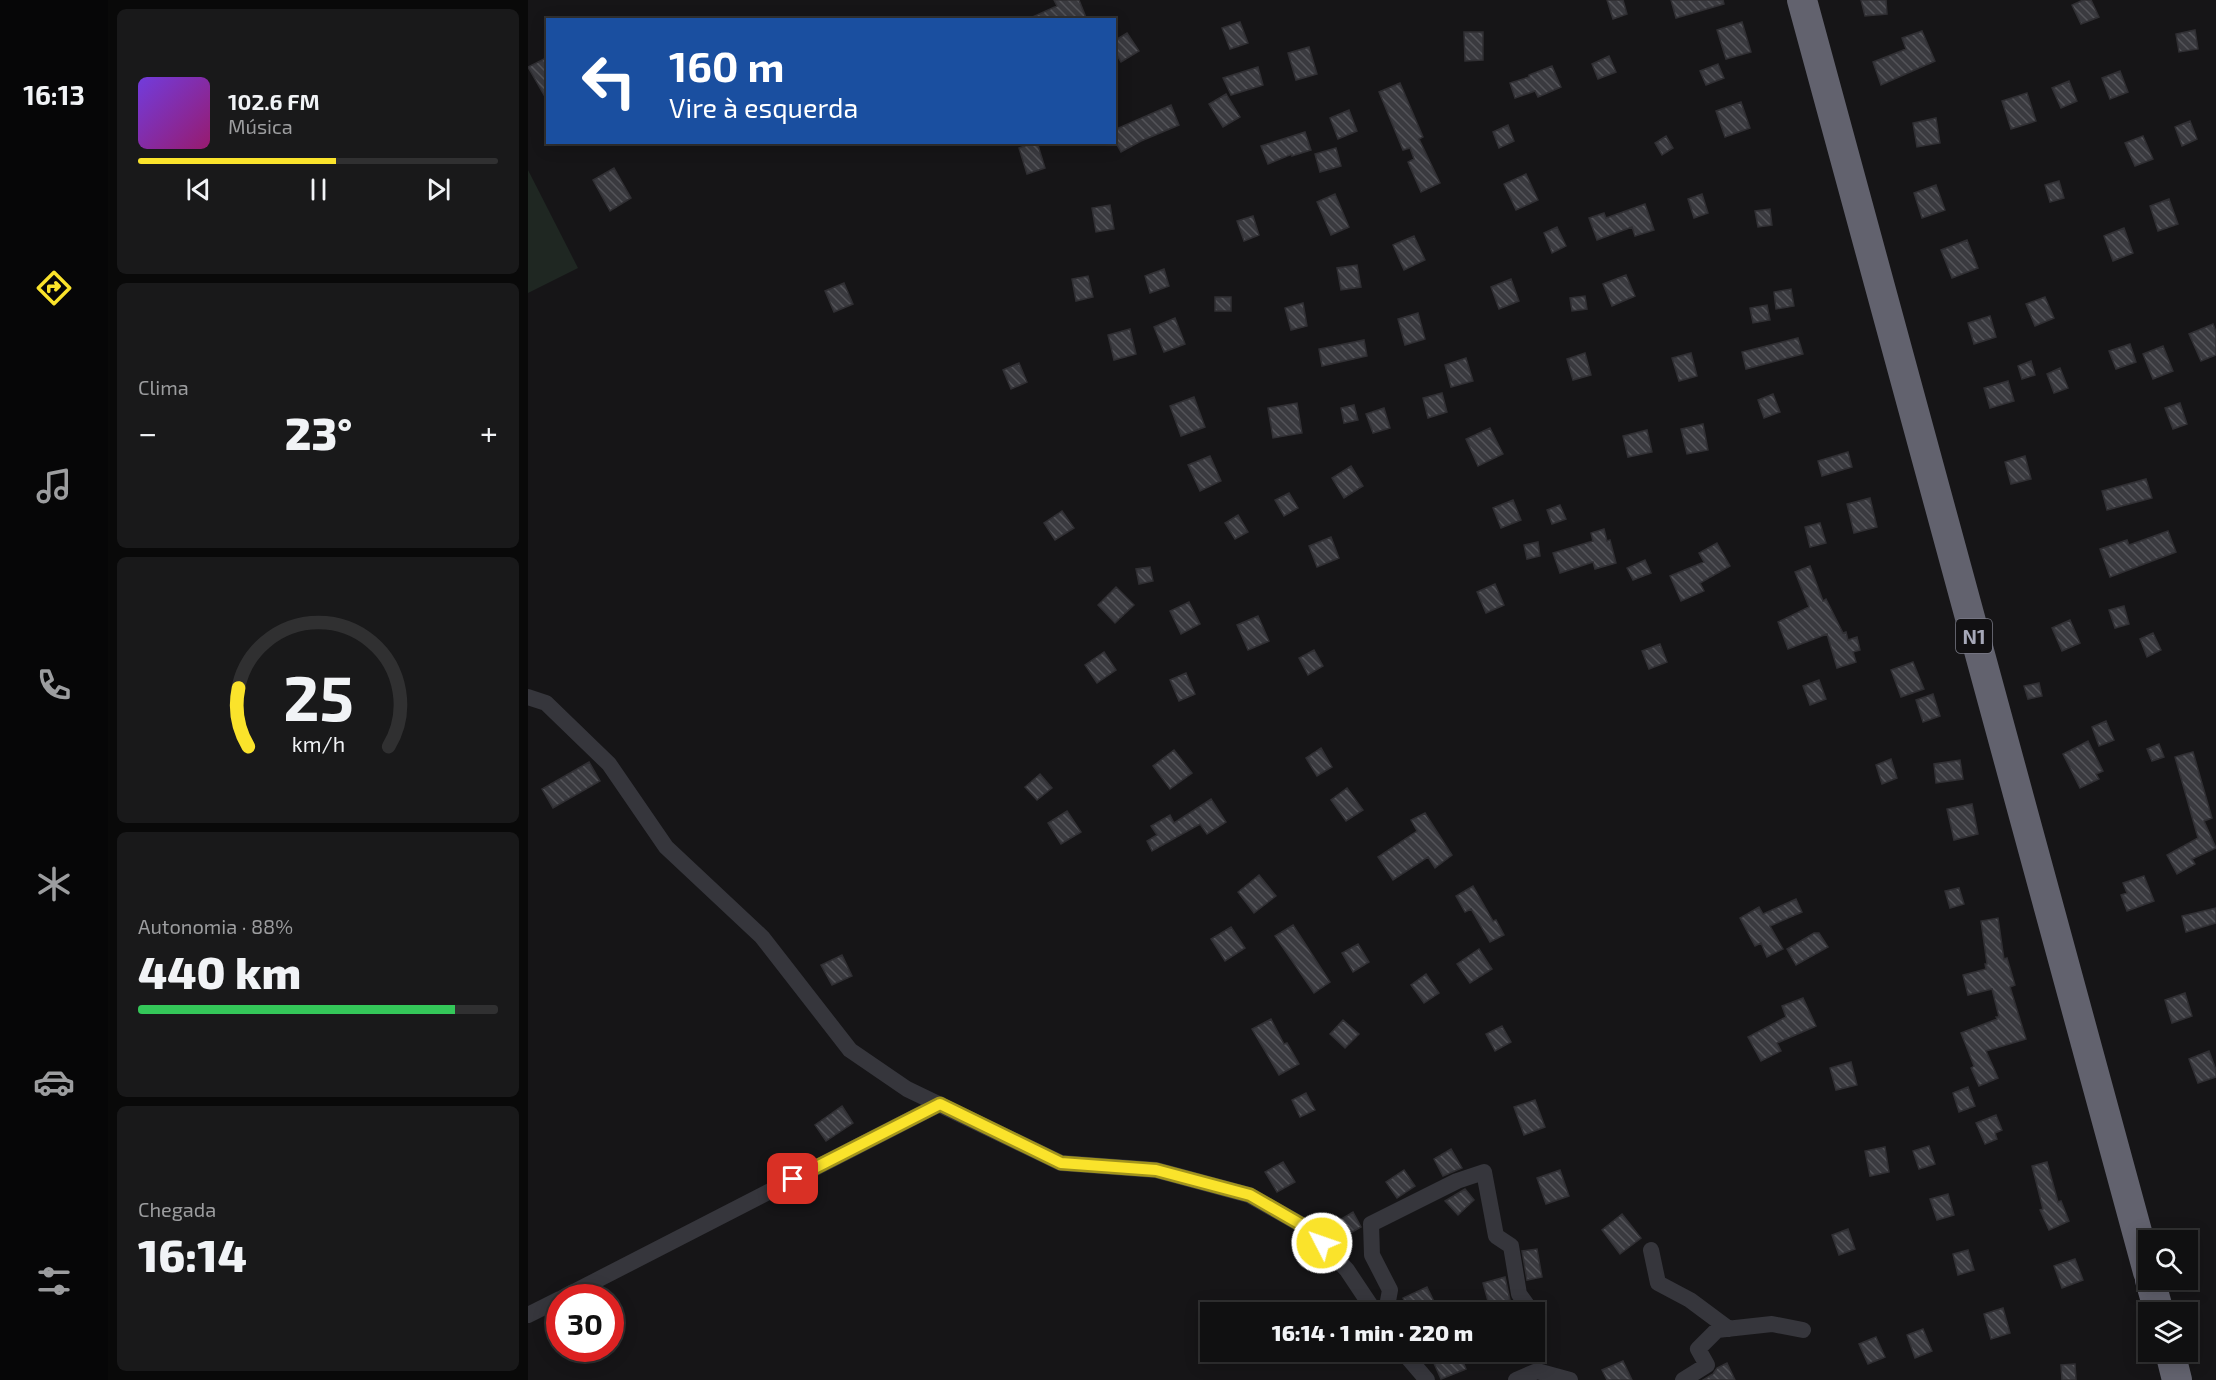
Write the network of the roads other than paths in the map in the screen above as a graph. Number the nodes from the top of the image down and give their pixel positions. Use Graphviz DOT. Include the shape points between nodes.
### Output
graph roads {
  1 [pos="1802,0"];
  2 [pos="528,697"];
  3 [pos="940,1104"];
  4 [pos="2138,1235"];
  5 [pos="1651,1250"];
  6 [pos="588,1284"];
  7 [pos="1368,1302"];
  8 [pos="1388,1302"];
  9 [pos="1525,1302"];
  10 [pos="546,1306"];
  11 [pos="528,1315"];
  12 [pos="1729,1329"];
  13 [pos="1803,1330"];
  14 [pos="1412,1362"];
  15 [pos="2172,1362"];
  16 [pos="1427,1380"];
  17 [pos="1516,1380"];
  18 [pos="1570,1380"];
  19 [pos="1683,1380"];
  20 [pos="2177,1380"];
  1 -- 4 [label="highway, N1"];
  2 -- 3 [label="street" via="546,703 609,764 666,847 762,937 850,1050 907,1089"];
  3 -- 6 [label="street"];
  3 -- 7 [label="street" via="1061,1163 1156,1170 1250,1195 1309,1229 1347,1270"];
  5 -- 12 [label="street" via="1658,1283 1690,1300"];
  8 -- 9 [label="street" via="1390,1290 1372,1255 1371,1224 1457,1181 1484,1172 1496,1236 1511,1246 1519,1294"];
  10 -- 11 [label="street"];
  12 -- 13 [label="street" via="1772,1324"];
  12 -- 19 [label="street" via="1717,1330 1698,1349 1707,1365"];
  14 -- 16 [label="street"];
  15 -- 20 [label="highway"];
  17 -- 18 [label="street" via="1537,1371"];
}
